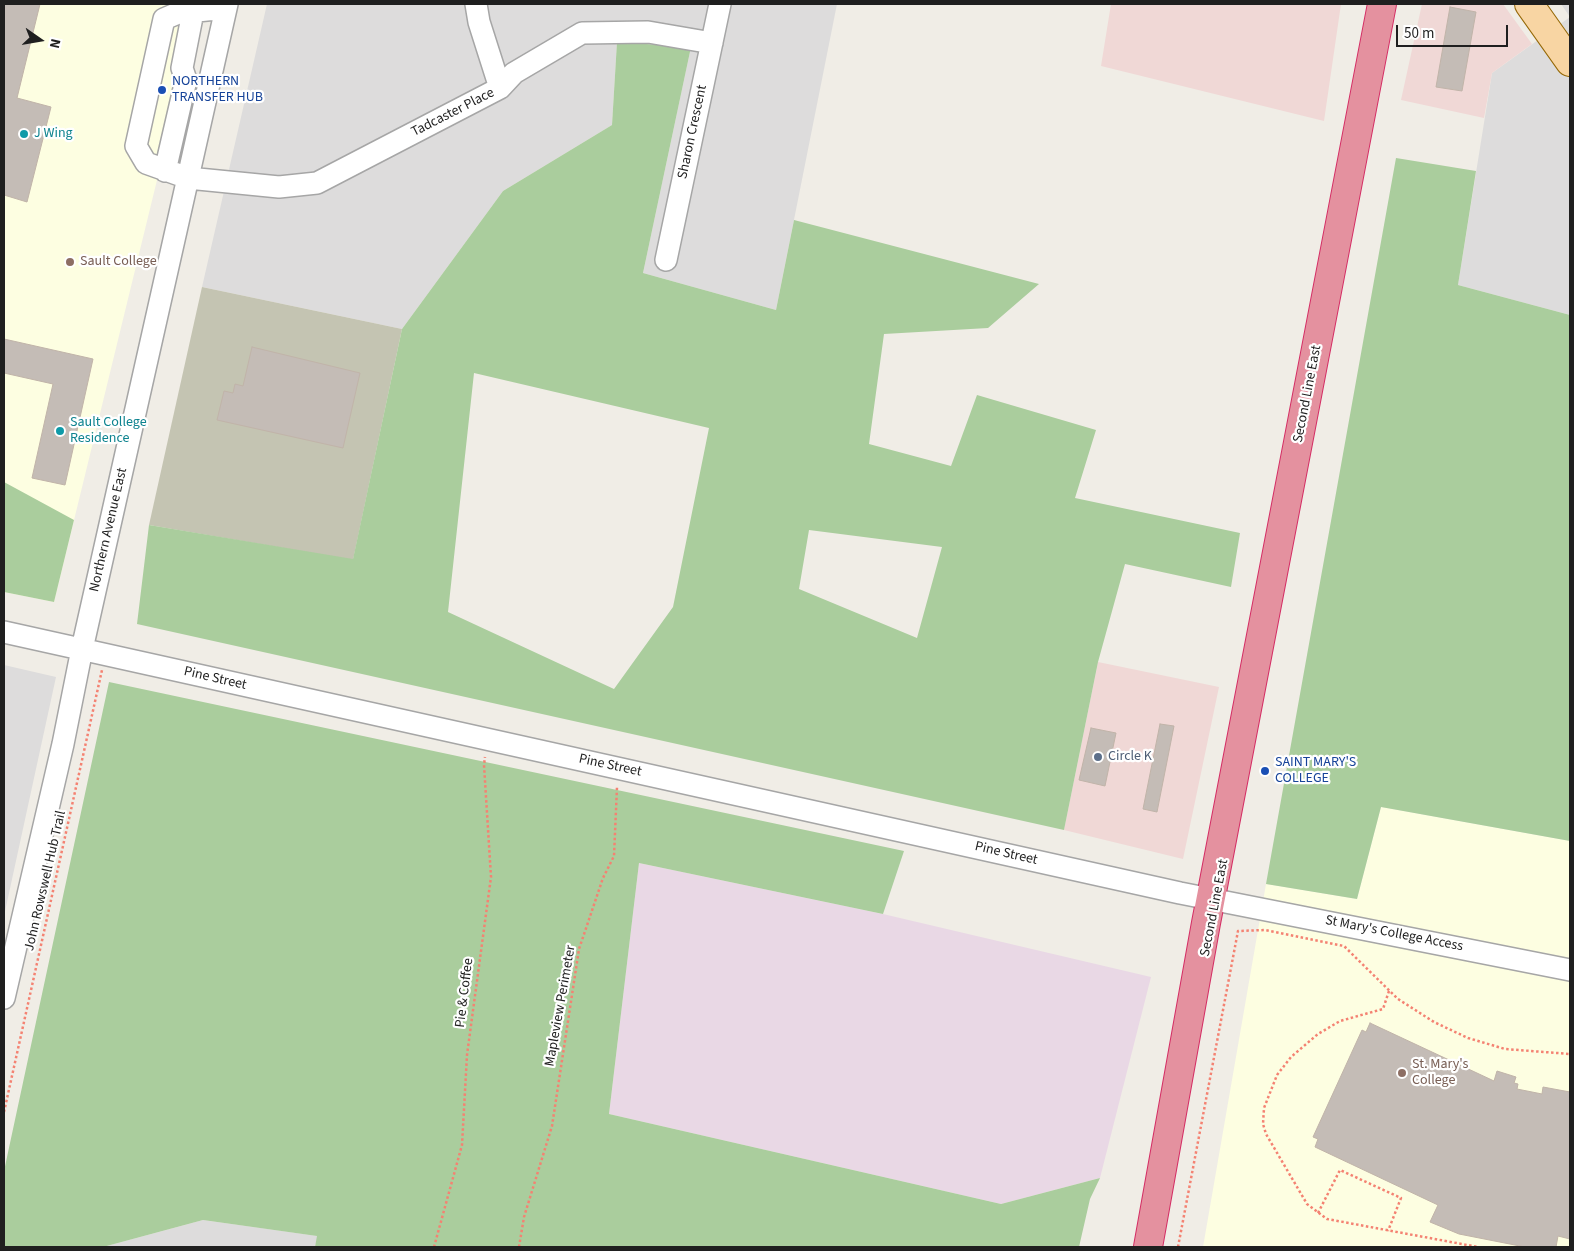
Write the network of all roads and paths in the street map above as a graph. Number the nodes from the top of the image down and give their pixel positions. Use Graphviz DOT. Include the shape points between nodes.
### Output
graph roads {
  1 [pos="476,4"];
  2 [pos="720,4"];
  3 [pos="1382,4"];
  4 [pos="1530,4"];
  5 [pos="227,6"];
  6 [pos="193,12"];
  7 [pos="712,43"];
  8 [pos="1570,62"];
  9 [pos="500,88"];
  10 [pos="165,171"];
  11 [pos="188,178"];
  12 [pos="666,260"];
  13 [pos="4,632"];
  14 [pos="82,649"];
  15 [pos="105,654"];
  16 [pos="488,739"];
  17 [pos="618,768"];
  18 [pos="1214,899"];
  19 [pos="1570,970"];
  20 [pos="1389,991"];
  21 [pos="4,998"];
  22 [pos="1570,1054"];
  23 [pos="4,1112"];
  24 [pos="1318,1213"];
  25 [pos="1388,1230"];
  26 [pos="434,1247"];
  27 [pos="519,1247"];
  28 [pos="1148,1247"];
  29 [pos="1178,1247"];
  30 [pos="1478,1247"];
  1 -- 9 [label="street"];
  2 -- 7 [label="street, Sharon Crescent"];
  3 -- 18 [label="highway, Second Line East"];
  4 -- 8 [label="main road"];
  5 -- 6 [label="street"];
  5 -- 11 [label="street, Northern Avenue East"];
  6 -- 10 [label="street" via="182,68 186,80"];
  6 -- 10 [label="street, Tadcaster Place" via="164,19 136,146 146,162"];
  7 -- 9 [label="street, Tadcaster Place" via="648,32 582,34 514,73"];
  7 -- 12 [label="street, Sharon Crescent"];
  9 -- 11 [label="street, Tadcaster Place" via="317,183 279,187"];
  10 -- 11 [label="street, Tadcaster Place"];
  11 -- 14 [label="street, Northern Avenue East"];
  13 -- 14 [label="street, Pine Street"];
  14 -- 15 [label="street, Pine Street"];
  14 -- 21 [label="street, Northern Avenue East"];
  15 -- 16 [label="street, Pine Street"];
  15 -- 23 [label="path, John Rowswell Hub Trail"];
  16 -- 17 [label="street, Pine Street"];
  16 -- 26 [label="path, Pie & Coffee" via="484,765 491,877 467,1054 462,1145"];
  17 -- 18 [label="street, Pine Street"];
  17 -- 27 [label="path, Mapleview Perimeter" via="614,856 603,878 579,949 552,1126 524,1217"];
  18 -- 19 [label="street, St Mary's College Access"];
  18 -- 28 [label="highway, Second Line East"];
  20 -- 22 [label="path" via="1434,1022 1468,1038 1526,1052"];
  20 -- 24 [label="path" via="1383,1009 1340,1021 1318,1034 1291,1057 1277,1075 1264,1108 1263,1124 1273,1149 1307,1204"];
  20 -- 29 [label="path" via="1344,946 1266,930 1238,931"];
  24 -- 25 [label="path" via="1326,1219"];
  24 -- 25 [label="path" via="1340,1170 1401,1198"];
  25 -- 30 [label="path"];
}
